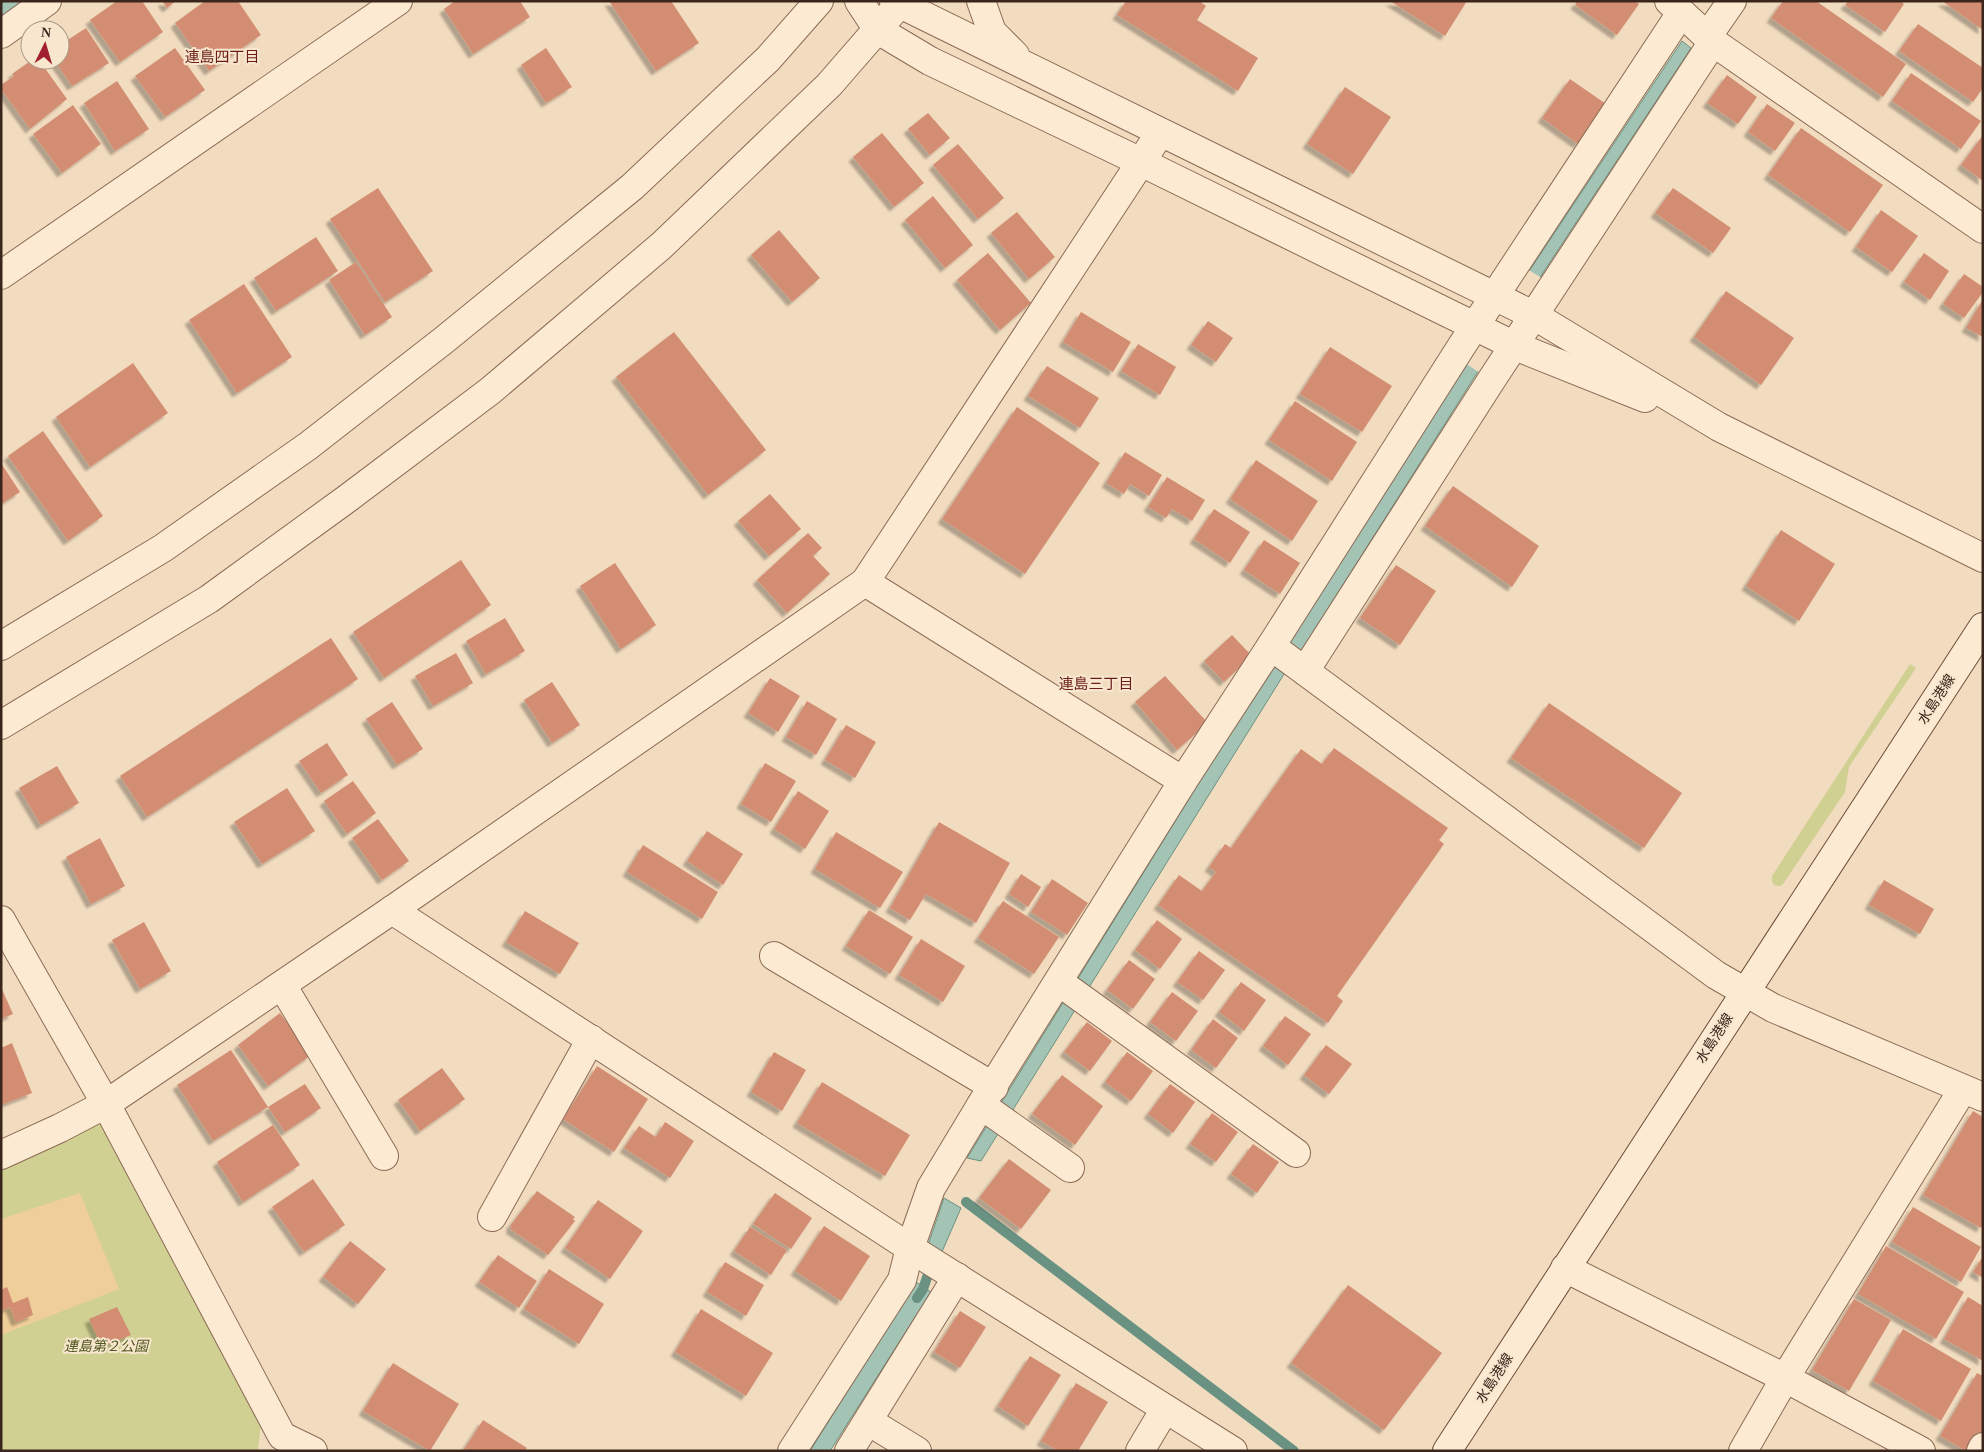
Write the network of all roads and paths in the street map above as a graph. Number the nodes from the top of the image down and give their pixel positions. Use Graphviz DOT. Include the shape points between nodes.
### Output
graph roads {
  1 [pos="47,1"];
  2 [pos="398,1"];
  3 [pos="818,1"];
  4 [pos="859,1"];
  5 [pos="981,1"];
  6 [pos="1732,1"];
  7 [pos="899,2"];
  8 [pos="1675,7"];
  9 [pos="878,30"];
  10 [pos="1,34"];
  11 [pos="1710,40"];
  12 [pos="1028,68"];
  13 [pos="1160,133"];
  14 [pos="1141,162"];
  15 [pos="1983,229"];
  16 [pos="1,275"];
  17 [pos="1514,306"];
  18 [pos="1494,336"];
  19 [pos="1719,427"];
  20 [pos="1983,558"];
  21 [pos="865,582"];
  22 [pos="1983,626"];
  23 [pos="1,646"];
  24 [pos="1271,646"];
  25 [pos="1305,671"];
  26 [pos="1,725"];
  27 [pos="1183,780"];
  28 [pos="392,910"];
  29 [pos="1,920"];
  30 [pos="774,956"];
  31 [pos="282,985"];
  32 [pos="1070,990"];
  33 [pos="1744,991"];
  34 [pos="591,1039"];
  35 [pos="1973,1093"];
  36 [pos="106,1104"];
  37 [pos="994,1107"];
  38 [pos="1296,1154"];
  39 [pos="1,1155"];
  40 [pos="384,1156"];
  41 [pos="1070,1168"];
  42 [pos="492,1217"];
  43 [pos="932,1261"];
  44 [pos="1565,1268"];
  45 [pos="1785,1378"];
  46 [pos="1165,1409"];
  47 [pos="868,1422"];
  48 [pos="278,1443"];
  49 [pos="1983,1447"];
  50 [pos="313,1451"];
  51 [pos="792,1451"];
  52 [pos="849,1451"];
  53 [pos="917,1451"];
  54 [pos="1140,1451"];
  55 [pos="1233,1451"];
  56 [pos="1447,1451"];
  57 [pos="1743,1451"];
  58 [pos="1921,1451"];
  59 [pos="1981,1451"];
  1 -- 10 [label="street"];
  2 -- 16 [label="street"];
  3 -- 23 [label="street" via="768,59 632,187 444,340 308,446 164,548"];
  4 -- 9 [label="street"];
  5 -- 12 [label="street" via="992,32"];
  6 -- 11 [label="street"];
  7 -- 9 [label="street"];
  7 -- 12 [label="street"];
  8 -- 11 [label="street"];
  8 -- 17 [label="street"];
  9 -- 14 [label="street" via="930,61"];
  9 -- 26 [label="street" via="829,85 661,246 490,391 208,599"];
  11 -- 15 [label="street"];
  11 -- 17 [label="street"];
  12 -- 13 [label="street"];
  13 -- 14 [label="street"];
  13 -- 17 [label="street"];
  14 -- 18 [label="street"];
  14 -- 21 [label="street"];
  17 -- 18 [label="street"];
  17 -- 18 [label="street"];
  17 -- 19 [label="street"];
  18 -- 19 [label="street"];
  18 -- 24 [label="street"];
  18 -- 25 [label="street"];
  19 -- 20 [label="street"];
  21 -- 27 [label="street"];
  21 -- 28 [label="street"];
  22 -- 33 [label="street, 水島港線"];
  24 -- 25 [label="street"];
  24 -- 27 [label="street"];
  25 -- 33 [label="street" via="1709,970"];
  27 -- 32 [label="street"];
  28 -- 31 [label="street"];
  28 -- 34 [label="street"];
  29 -- 36 [label="street"];
  30 -- 37 [label="street"];
  31 -- 36 [label="street"];
  31 -- 40 [label="street"];
  32 -- 37 [label="street"];
  32 -- 38 [label="street"];
  33 -- 35 [label="street" via="1773,1008"];
  33 -- 44 [label="street, 水島港線"];
  34 -- 42 [label="street"];
  34 -- 43 [label="street"];
  35 -- 45 [label="street"];
  36 -- 39 [label="street"];
  36 -- 48 [label="street"];
  37 -- 41 [label="street"];
  37 -- 43 [label="street" via="931,1188"];
  43 -- 46 [label="street"];
  43 -- 47 [label="street"];
  43 -- 51 [label="street" via="902,1280"];
  44 -- 45 [label="street"];
  44 -- 56 [label="street, 水島港線"];
  45 -- 57 [label="street"];
  45 -- 58 [label="street"];
  46 -- 54 [label="street"];
  46 -- 55 [label="street"];
  47 -- 52 [label="street"];
  47 -- 53 [label="street"];
  48 -- 50 [label="street"];
  49 -- 59 [label="street"];
}
